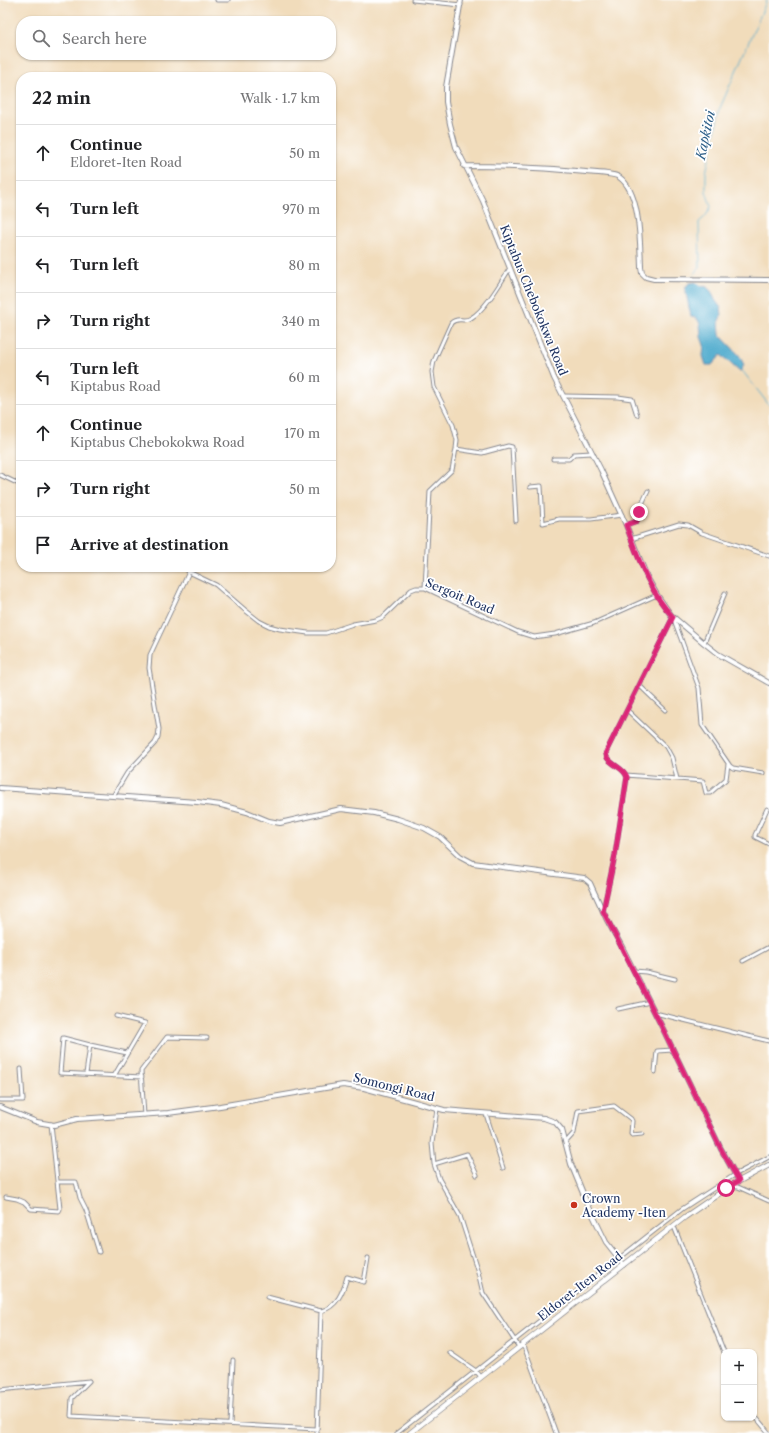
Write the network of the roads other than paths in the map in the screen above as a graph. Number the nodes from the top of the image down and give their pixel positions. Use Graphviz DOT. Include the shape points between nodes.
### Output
graph roads {
  1 [pos="217,0"];
  2 [pos="228,0"];
  3 [pos="413,0"];
  4 [pos="461,2"];
  5 [pos="464,166"];
  6 [pos="510,268"];
  7 [pos="769,280"];
  8 [pos="563,396"];
  9 [pos="637,415"];
  10 [pos="456,449"];
  11 [pos="592,453"];
  12 [pos="553,459"];
  13 [pos="0,475"];
  14 [pos="16,483"];
  15 [pos="530,487"];
  16 [pos="648,491"];
  17 [pos="622,515"];
  18 [pos="516,522"];
  19 [pos="626,525"];
  20 [pos="631,538"];
  21 [pos="769,556"];
  22 [pos="189,572"];
  23 [pos="425,588"];
  24 [pos="725,593"];
  25 [pos="657,596"];
  26 [pos="673,617"];
  27 [pos="704,643"];
  28 [pos="769,684"];
  29 [pos="640,686"];
  30 [pos="627,710"];
  31 [pos="665,710"];
  32 [pos="728,764"];
  33 [pos="763,773"];
  34 [pos="626,775"];
  35 [pos="677,779"];
  36 [pos="0,788"];
  37 [pos="113,796"];
  38 [pos="767,810"];
  39 [pos="769,844"];
  40 [pos="603,911"];
  41 [pos="769,947"];
  42 [pos="743,961"];
  43 [pos="634,971"];
  44 [pos="675,979"];
  45 [pos="650,1002"];
  46 [pos="618,1010"];
  47 [pos="655,1013"];
  48 [pos="116,1016"];
  49 [pos="207,1038"];
  50 [pos="769,1041"];
  51 [pos="90,1045"];
  52 [pos="673,1050"];
  53 [pos="127,1053"];
  54 [pos="21,1069"];
  55 [pos="655,1072"];
  56 [pos="86,1074"];
  57 [pos="114,1076"];
  58 [pos="142,1077"];
  59 [pos="0,1100"];
  60 [pos="0,1106"];
  61 [pos="437,1109"];
  62 [pos="486,1114"];
  63 [pos="144,1115"];
  64 [pos="51,1124"];
  65 [pos="642,1134"];
  66 [pos="566,1142"];
  67 [pos="769,1156"];
  68 [pos="434,1164"];
  69 [pos="769,1165"];
  70 [pos="503,1168"];
  71 [pos="477,1174"];
  72 [pos="736,1174"];
  73 [pos="739,1181"];
  74 [pos="58,1182"];
  75 [pos="730,1186"];
  76 [pos="6,1197"];
  77 [pos="769,1201"];
  78 [pos="675,1229"];
  79 [pos="99,1252"];
  80 [pos="368,1258"];
  81 [pos="620,1258"];
  82 [pos="624,1265"];
  83 [pos="267,1297"];
  84 [pos="321,1311"];
  85 [pos="516,1340"];
  86 [pos="521,1346"];
  87 [pos="723,1349"];
  88 [pos="450,1353"];
  89 [pos="232,1360"];
  90 [pos="476,1371"];
  91 [pos="482,1377"];
  92 [pos="0,1390"];
  93 [pos="757,1419"];
  94 [pos="230,1424"];
  95 [pos="317,1431"];
  96 [pos="397,1433"];
  97 [pos="410,1433"];
  98 [pos="556,1433"];
  99 [pos="769,1433"];
  1 -- 2 [label="street"];
  3 -- 4 [label="street"];
  4 -- 5 [label="street, Kiptabus Chebokokwa Road" via="446,87 446,102 456,146"];
  5 -- 6 [label="street, Kiptabus Chebokokwa Road" via="483,201"];
  5 -- 7 [label="street" via="555,168 617,176 627,186 634,199 641,267 646,277"];
  6 -- 8 [label="street, Kiptabus Chebokokwa Road"];
  6 -- 10 [label="street" via="480,311 470,319 456,319 451,323 434,361 434,387 452,424"];
  8 -- 9 [label="street" via="632,399"];
  8 -- 11 [label="street, Kiptabus Chebokokwa Road"];
  10 -- 18 [label="street" via="482,453 508,446 512,448"];
  10 -- 23 [label="street" via="452,470 430,491"];
  11 -- 12 [label="street" via="572,455 569,459"];
  11 -- 17 [label="street, Kiptabus Chebokokwa Road"];
  13 -- 14 [label="street"];
  15 -- 17 [label="street" via="541,486 543,523 559,519 591,519"];
  16 -- 19 [label="street" via="637,521"];
  17 -- 19 [label="street, Kiptabus Chebokokwa Road"];
  19 -- 20 [label="street, Kiptabus Chebokokwa Road"];
  20 -- 21 [label="street" via="684,524 702,533"];
  20 -- 25 [label="street, Kiptabus Chebokokwa Road"];
  22 -- 23 [label="street, Sergoit Road" via="216,585 254,617 269,626 308,633 326,633 376,620 383,617 411,590"];
  22 -- 37 [label="street" via="150,655 149,668 159,729 158,737 126,773"];
  23 -- 25 [label="street, Sergoit Road" via="534,637 594,623"];
  24 -- 27 [label="street"];
  25 -- 26 [label="street, Kiptabus Chebokokwa Road"];
  26 -- 27 [label="street, Kiptabus Chebokokwa Road"];
  26 -- 29 [label="street"];
  26 -- 32 [label="street" via="699,688 702,725"];
  27 -- 28 [label="street, Kiptabus Chebokokwa Road"];
  29 -- 30 [label="street"];
  29 -- 31 [label="street"];
  30 -- 34 [label="street" via="606,754 608,760"];
  30 -- 35 [label="street" via="666,747 672,758"];
  32 -- 33 [label="street" via="734,768"];
  32 -- 35 [label="street" via="726,779 710,792 706,793 703,781"];
  34 -- 35 [label="street"];
  34 -- 40 [label="street" via="625,795"];
  36 -- 37 [label="street"];
  37 -- 40 [label="street" via="221,805 280,823 340,809 374,813 424,828 440,837 460,856 473,862 584,878 590,883"];
  38 -- 39 [label="street" via="755,837"];
  40 -- 43 [label="street"];
  41 -- 42 [label="street"];
  43 -- 44 [label="street"];
  43 -- 45 [label="street"];
  45 -- 46 [label="street"];
  45 -- 47 [label="street"];
  47 -- 50 [label="street"];
  47 -- 52 [label="street"];
  48 -- 53 [label="street" via="145,1023"];
  49 -- 58 [label="street" via="168,1037 141,1071"];
  51 -- 53 [label="street"];
  51 -- 56 [label="street"];
  51 -- 56 [label="street" via="63,1038 60,1073"];
  52 -- 55 [label="street" via="657,1051"];
  52 -- 72 [label="street" via="721,1149"];
  53 -- 57 [label="street"];
  54 -- 59 [label="street" via="23,1100"];
  56 -- 57 [label="street"];
  57 -- 58 [label="street"];
  58 -- 63 [label="street"];
  60 -- 64 [label="street, Somongi Road" via="37,1122"];
  61 -- 62 [label="street, Somongi Road"];
  61 -- 63 [label="street, Somongi Road" via="364,1088 344,1085 220,1106"];
  61 -- 68 [label="street" via="432,1144"];
  62 -- 66 [label="street, Somongi Road" via="549,1120 562,1130"];
  62 -- 70 [label="street"];
  63 -- 64 [label="street, Somongi Road" via="77,1119"];
  64 -- 74 [label="street"];
  65 -- 66 [label="street" via="631,1134 631,1119 614,1106 578,1111 574,1133"];
  66 -- 81 [label="street, Somongi Road" via="571,1164 590,1210 606,1242"];
  67 -- 72 [label="street"];
  68 -- 71 [label="street" via="467,1154"];
  68 -- 85 [label="street" via="439,1179 460,1216 482,1293"];
  69 -- 73 [label="main road, Eldoret-Iten Road"];
  72 -- 73 [label="street"];
  72 -- 81 [label="street" via="682,1209"];
  73 -- 75 [label="main road, Eldoret-Iten Road"];
  74 -- 76 [label="street" via="59,1211 31,1209 18,1199"];
  74 -- 79 [label="street" via="76,1182"];
  75 -- 77 [label="street"];
  75 -- 82 [label="main road, Eldoret-Iten Road" via="685,1217"];
  78 -- 87 [label="street"];
  80 -- 84 [label="street" via="364,1282 347,1277 342,1293 327,1310"];
  81 -- 82 [label="street, Somongi Road"];
  81 -- 85 [label="street"];
  82 -- 86 [label="main road, Eldoret-Iten Road"];
  83 -- 84 [label="street"];
  84 -- 95 [label="street"];
  85 -- 86 [label="street"];
  85 -- 90 [label="street"];
  86 -- 91 [label="main road, Eldoret-Iten Road"];
  86 -- 98 [label="street" via="525,1349"];
  88 -- 90 [label="street"];
  89 -- 94 [label="street"];
  90 -- 91 [label="street"];
  90 -- 96 [label="street"];
  91 -- 97 [label="main road, Eldoret-Iten Road"];
  92 -- 94 [label="street" via="89,1381 72,1398 71,1416"];
  93 -- 99 [label="street"];
  94 -- 95 [label="street"];
}
